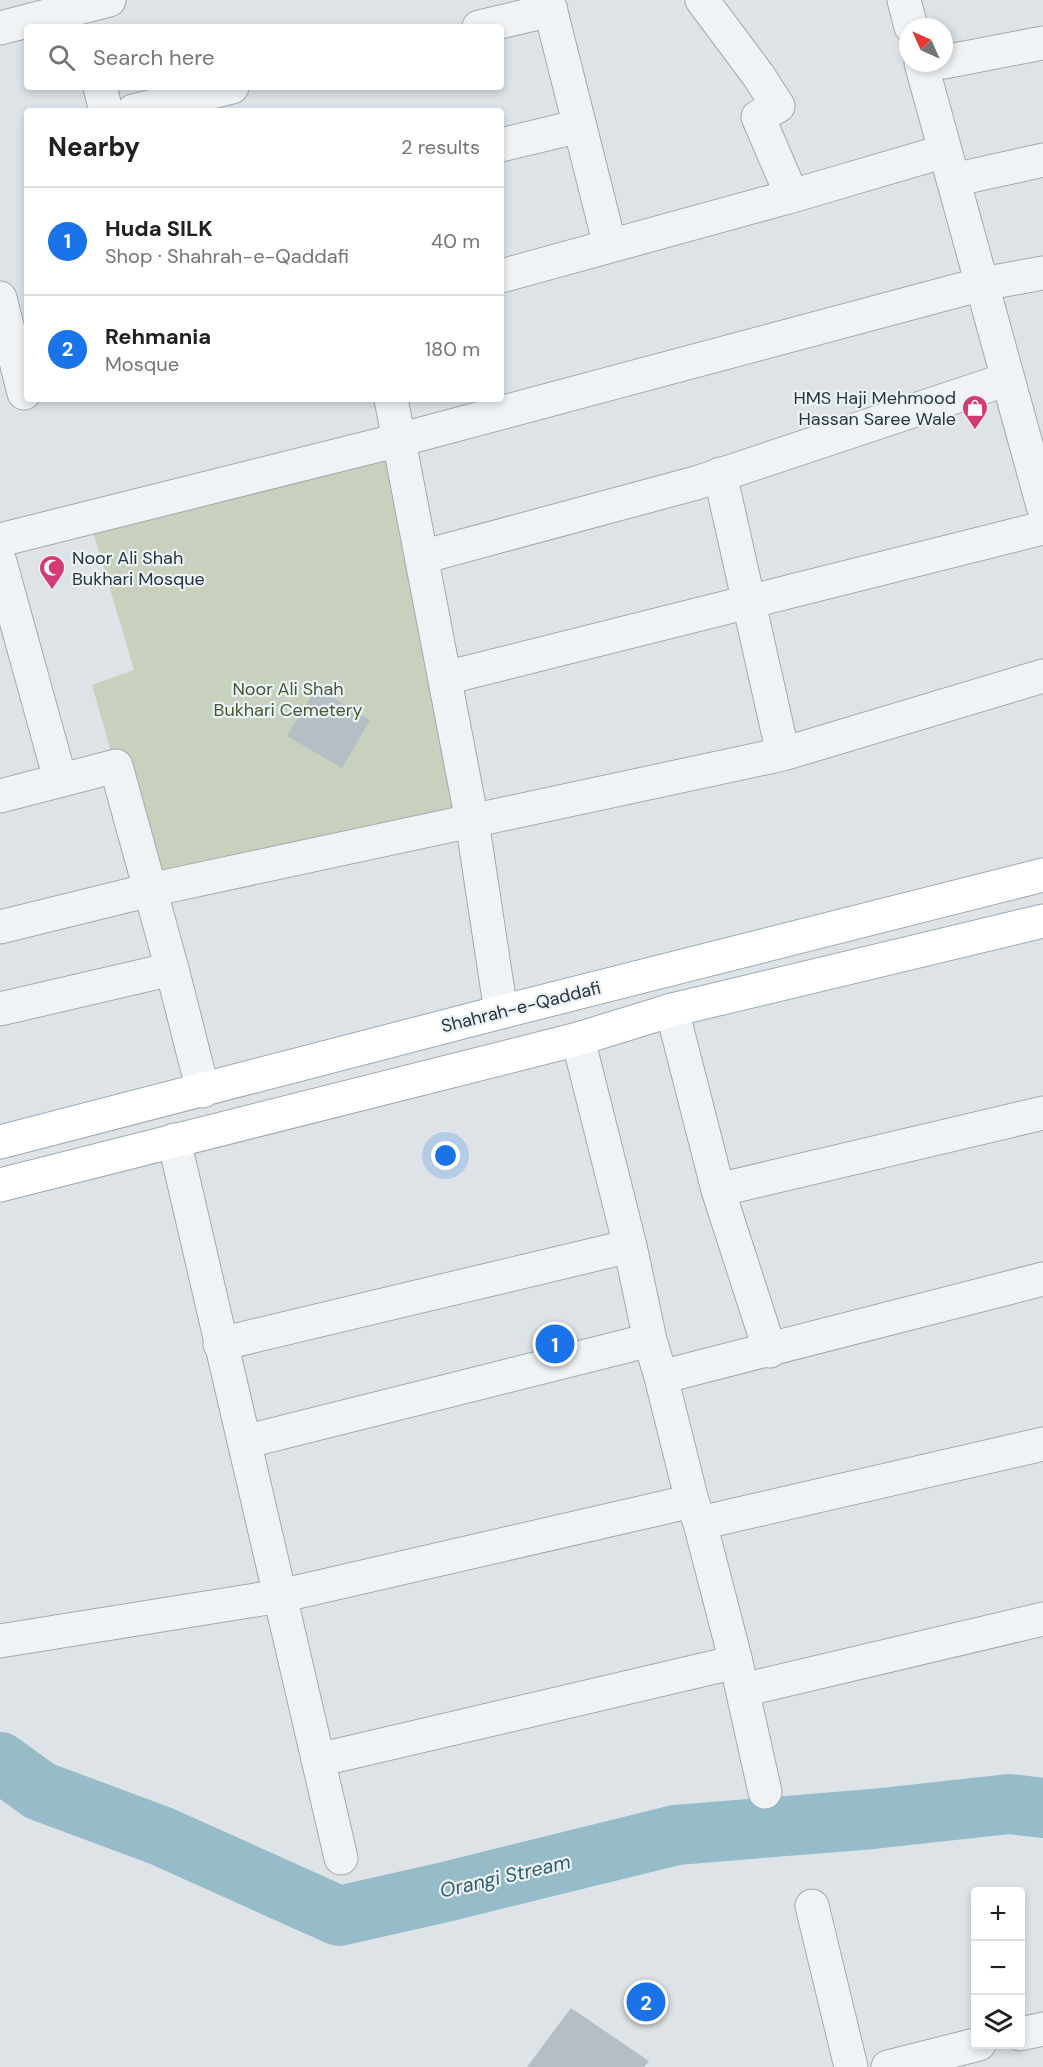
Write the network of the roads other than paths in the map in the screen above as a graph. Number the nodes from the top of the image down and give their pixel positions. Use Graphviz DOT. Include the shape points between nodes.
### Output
graph roads {
  1 [pos="702,0"];
  2 [pos="904,0"];
  3 [pos="549,5"];
  4 [pos="87,9"];
  5 [pos="909,18"];
  6 [pos="489,24"];
  7 [pos="0,28"];
  8 [pos="1043,43"];
  9 [pos="953,59"];
  10 [pos="933,72"];
  11 [pos="101,90"];
  12 [pos="220,90"];
  13 [pos="105,108"];
  14 [pos="145,108"];
  15 [pos="580,126"];
  16 [pos="504,144"];
  17 [pos="1043,160"];
  18 [pos="949,165"];
  19 [pos="792,196"];
  20 [pos="610,246"];
  21 [pos="1043,273"];
  22 [pos="504,275"];
  23 [pos="982,284"];
  24 [pos="0,298"];
  25 [pos="1008,379"];
  26 [pos="17,394"];
  27 [pos="392,402"];
  28 [pos="399,440"];
  29 [pos="720,474"];
  30 [pos="1043,506"];
  31 [pos="1043,528"];
  32 [pos="0,540"];
  33 [pos="422,557"];
  34 [pos="0,562"];
  35 [pos="748,602"];
  36 [pos="14,667"];
  37 [pos="1043,676"];
  38 [pos="445,678"];
  39 [pos="783,754"];
  40 [pos="60,779"];
  41 [pos="0,796"];
  42 [pos="472,821"];
  43 [pos="1043,875"];
  44 [pos="150,890"];
  45 [pos="1043,921"];
  46 [pos="0,927"];
  47 [pos="172,969"];
  48 [pos="0,1009"];
  49 [pos="672,1010"];
  50 [pos="501,1012"];
  51 [pos="578,1039"];
  52 [pos="203,1091"];
  53 [pos="1043,1113"];
  54 [pos="174,1140"];
  55 [pos="0,1142"];
  56 [pos="0,1185"];
  57 [pos="718,1190"];
  58 [pos="630,1246"];
  59 [pos="1043,1279"];
  60 [pos="650,1340"];
  61 [pos="220,1344"];
  62 [pos="770,1350"];
  63 [pos="661,1377"];
  64 [pos="244,1442"];
  65 [pos="1043,1444"];
  66 [pos="696,1512"];
  67 [pos="280,1596"];
  68 [pos="1043,1619"];
  69 [pos="0,1641"];
  70 [pos="740,1676"];
  71 [pos="318,1760"];
  72 [pos="765,1792"];
  73 [pos="342,1858"];
  74 [pos="812,1906"];
  75 [pos="1043,2029"];
  76 [pos="1025,2033"];
  77 [pos="971,2046"];
  78 [pos="851,2067"];
  79 [pos="888,2067"];
  1 -- 19 [label="street" via="778,106 758,117"];
  2 -- 5 [label="street"];
  3 -- 6 [label="street"];
  3 -- 15 [label="street"];
  4 -- 7 [label="street"];
  8 -- 9 [label="street"];
  10 -- 18 [label="street"];
  11 -- 13 [label="street"];
  12 -- 14 [label="street"];
  15 -- 16 [label="street"];
  15 -- 20 [label="street"];
  17 -- 18 [label="street"];
  18 -- 19 [label="street"];
  18 -- 23 [label="street"];
  19 -- 20 [label="street"];
  20 -- 22 [label="street"];
  21 -- 23 [label="street"];
  23 -- 25 [label="street"];
  23 -- 28 [label="street"];
  24 -- 26 [label="street"];
  25 -- 29 [label="street"];
  25 -- 30 [label="street"];
  27 -- 28 [label="street"];
  28 -- 32 [label="street"];
  28 -- 33 [label="street"];
  29 -- 33 [label="street"];
  29 -- 35 [label="street"];
  31 -- 35 [label="street"];
  33 -- 38 [label="street"];
  34 -- 36 [label="street"];
  35 -- 38 [label="street"];
  35 -- 39 [label="street"];
  36 -- 40 [label="street"];
  37 -- 39 [label="street"];
  38 -- 42 [label="street"];
  39 -- 42 [label="street"];
  40 -- 41 [label="street"];
  40 -- 44 [label="street" via="116,766"];
  42 -- 44 [label="street"];
  42 -- 50 [label="street"];
  43 -- 50 [label="main road, Shahrah-e-Qaddafi"];
  44 -- 46 [label="street"];
  44 -- 47 [label="street"];
  45 -- 49 [label="main road"];
  47 -- 48 [label="street"];
  47 -- 52 [label="street"];
  49 -- 51 [label="main road"];
  49 -- 57 [label="street"];
  50 -- 52 [label="main road, Shahrah-e-Qaddafi"];
  51 -- 54 [label="main road"];
  51 -- 58 [label="street"];
  52 -- 55 [label="main road, Shahrah-e-Qaddafi"];
  53 -- 57 [label="street"];
  54 -- 56 [label="main road"];
  54 -- 61 [label="street"];
  57 -- 62 [label="street"];
  58 -- 60 [label="street"];
  58 -- 61 [label="street"];
  59 -- 62 [label="street"];
  60 -- 63 [label="street"];
  60 -- 64 [label="street"];
  61 -- 64 [label="street"];
  62 -- 63 [label="street"];
  63 -- 66 [label="street"];
  64 -- 67 [label="street"];
  65 -- 66 [label="street"];
  66 -- 67 [label="street"];
  66 -- 70 [label="street"];
  67 -- 69 [label="street"];
  67 -- 71 [label="street"];
  68 -- 70 [label="street"];
  70 -- 71 [label="street"];
  70 -- 72 [label="street"];
  71 -- 73 [label="street"];
  74 -- 78 [label="street"];
  75 -- 76 [label="street"];
  77 -- 79 [label="street"];
}
